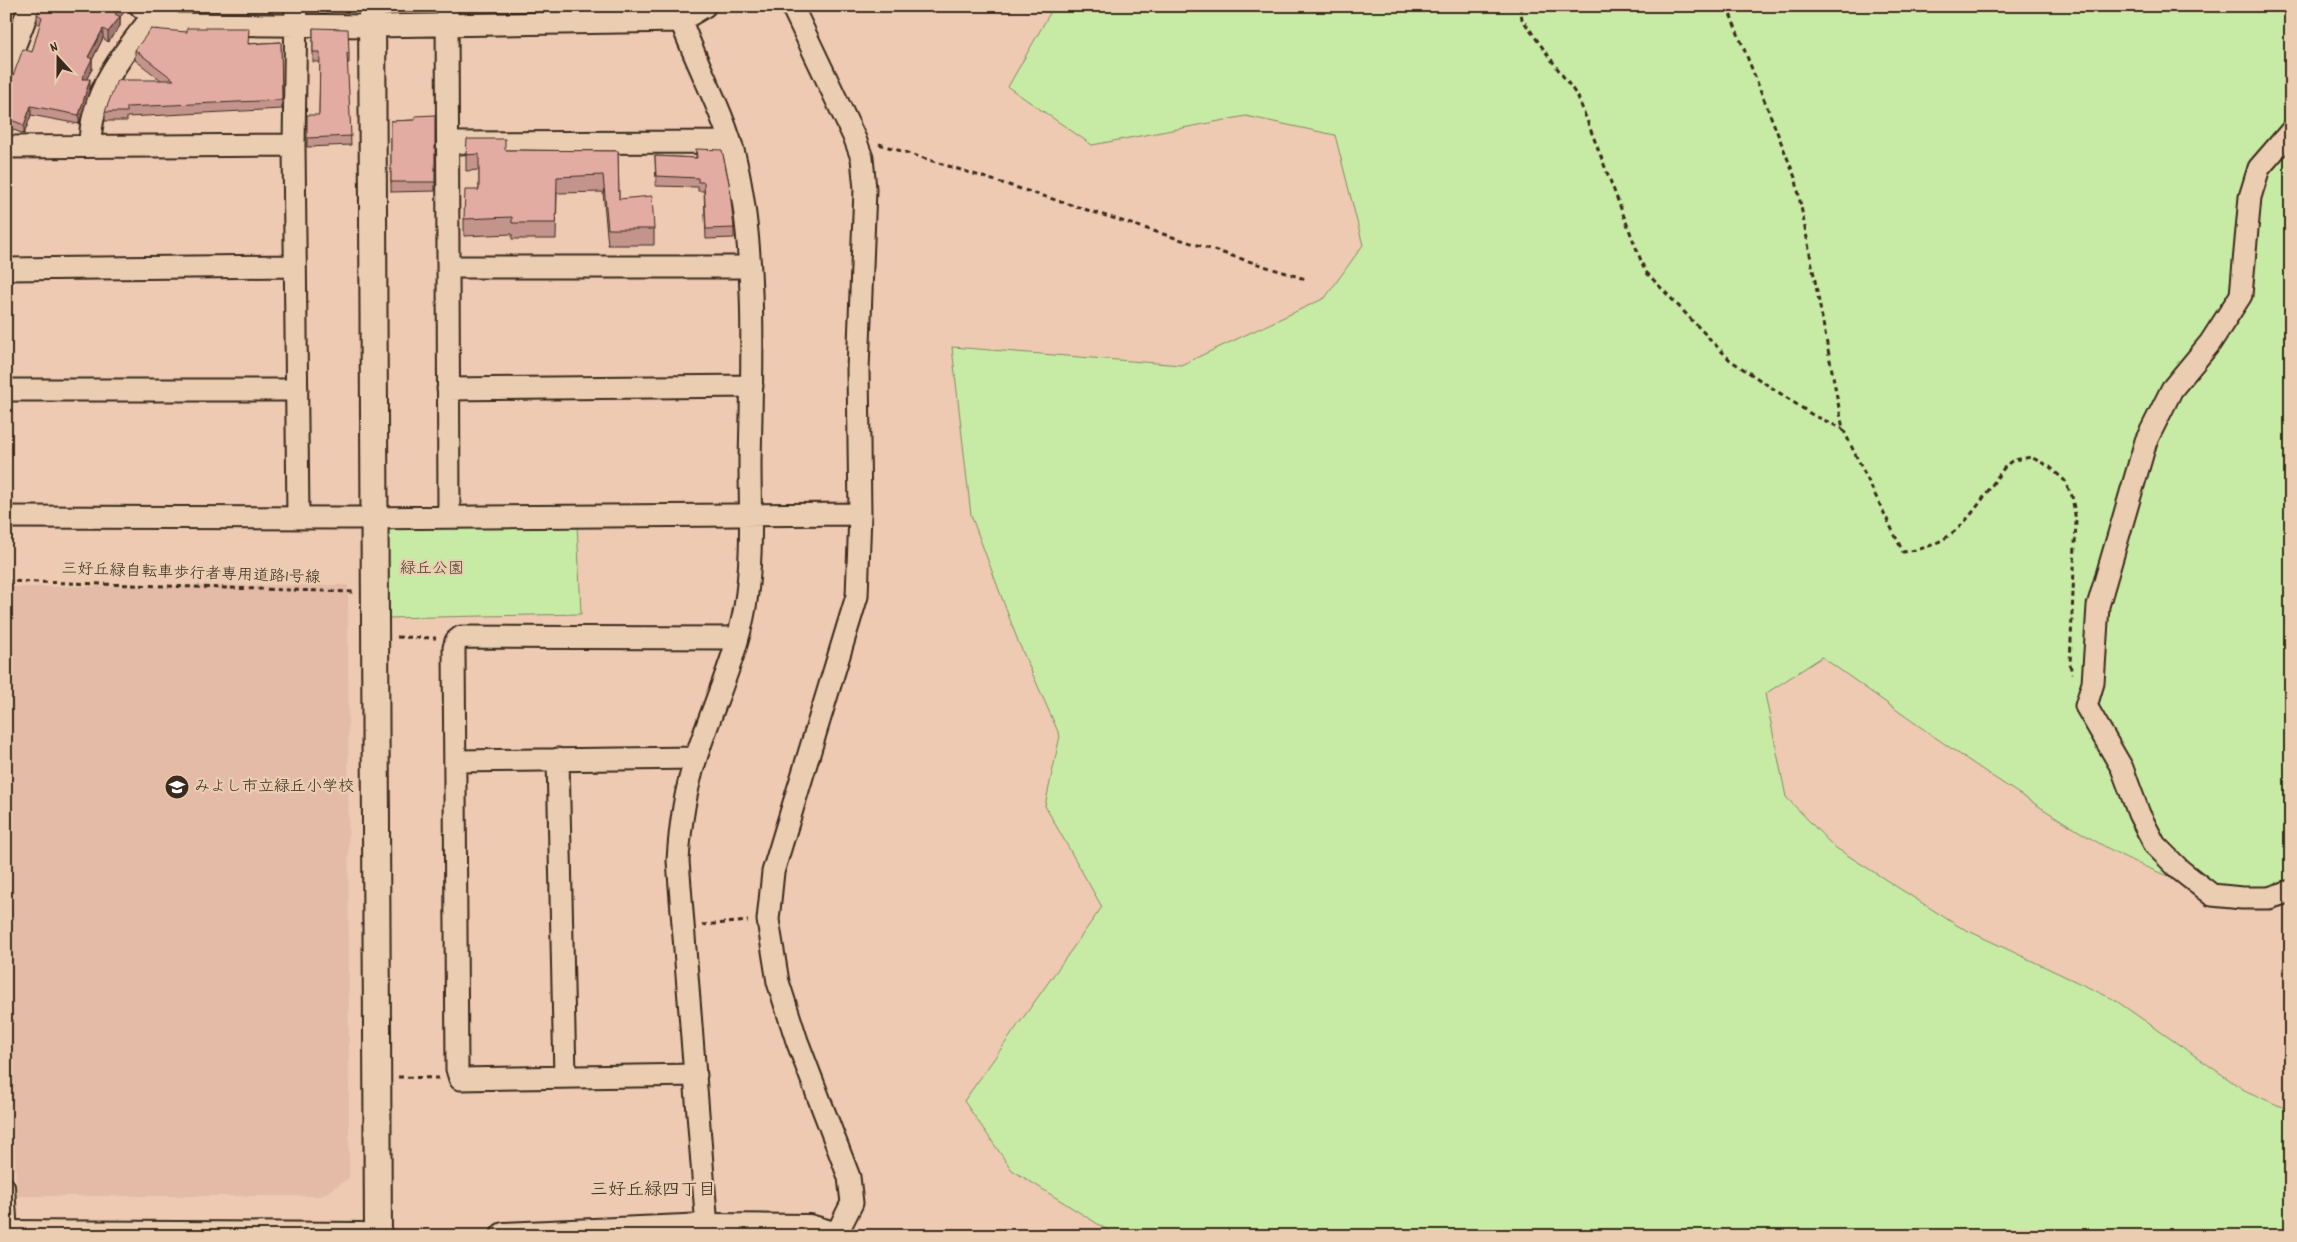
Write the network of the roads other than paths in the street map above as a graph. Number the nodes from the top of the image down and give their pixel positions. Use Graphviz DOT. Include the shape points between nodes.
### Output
graph roads {
  1 [pos="30,6"];
  2 [pos="706,6"];
  3 [pos="792,6"];
  4 [pos="146,11"];
  5 [pos="678,14"];
  6 [pos="447,15"];
  7 [pos="296,16"];
  8 [pos="372,16"];
  9 [pos="6,68"];
  10 [pos="2291,130"];
  11 [pos="730,142"];
  12 [pos="449,143"];
  13 [pos="294,145"];
  14 [pos="90,146"];
  15 [pos="6,147"];
  16 [pos="295,266"];
  17 [pos="448,267"];
  18 [pos="749,267"];
  19 [pos="6,269"];
  20 [pos="752,386"];
  21 [pos="448,389"];
  22 [pos="6,390"];
  23 [pos="297,390"];
  24 [pos="860,514"];
  25 [pos="750,515"];
  26 [pos="6,517"];
  27 [pos="298,517"];
  28 [pos="449,517"];
  29 [pos="374,518"];
  30 [pos="738,638"];
  31 [pos="696,758"];
  32 [pos="558,759"];
  33 [pos="457,761"];
  34 [pos="2291,891"];
  35 [pos="696,1075"];
  36 [pos="565,1076"];
  37 [pos="6,1186"];
  38 [pos="707,1227"];
  39 [pos="8,1234"];
  40 [pos="362,1236"];
  41 [pos="378,1236"];
  42 [pos="504,1236"];
  43 [pos="549,1236"];
  44 [pos="836,1236"];
  1 -- 9 [label="street"];
  2 -- 5 [label="street"];
  3 -- 24 [label="street" via="862,158 865,189 858,370"];
  4 -- 7 [label="street" via="176,24"];
  4 -- 14 [label="street" via="101,91 90,129"];
  5 -- 6 [label="street"];
  5 -- 11 [label="street"];
  6 -- 8 [label="street"];
  6 -- 12 [label="street"];
  7 -- 8 [label="street"];
  7 -- 13 [label="street"];
  8 -- 29 [label="street"];
  10 -- 34 [label="street" via="2259,168 2250,197 2241,295 2210,343 2172,389 2146,441 2098,606 2093,683 2086,706 2122,768 2155,845 2180,870 2212,895 2269,898"];
  11 -- 12 [label="street"];
  11 -- 18 [label="street" via="742,196"];
  12 -- 17 [label="street"];
  13 -- 14 [label="street"];
  13 -- 16 [label="street"];
  14 -- 15 [label="street"];
  16 -- 19 [label="street"];
  16 -- 23 [label="street"];
  17 -- 18 [label="street"];
  17 -- 21 [label="street"];
  18 -- 20 [label="street"];
  20 -- 21 [label="street"];
  20 -- 25 [label="street"];
  21 -- 28 [label="street"];
  22 -- 23 [label="street"];
  23 -- 27 [label="street"];
  24 -- 25 [label="street"];
  24 -- 44 [label="street" via="857,596 773,872 768,920 778,982 797,1042 849,1177 852,1203"];
  25 -- 28 [label="street"];
  25 -- 30 [label="street" via="749,572"];
  26 -- 27 [label="street"];
  27 -- 29 [label="street"];
  28 -- 29 [label="street"];
  29 -- 41 [label="street"];
  30 -- 31 [label="street"];
  30 -- 33 [label="street" via="461,638 456,641"];
  31 -- 32 [label="street"];
  31 -- 35 [label="street" via="683,809 678,862"];
  32 -- 33 [label="street"];
  32 -- 36 [label="street"];
  33 -- 36 [label="street" via="457,1069 460,1079"];
  35 -- 36 [label="street"];
  35 -- 38 [label="street"];
  37 -- 39 [label="street"];
  38 -- 43 [label="street"];
  38 -- 44 [label="street" via="809,1228"];
  39 -- 40 [label="street"];
  42 -- 43 [label="street"];
}
